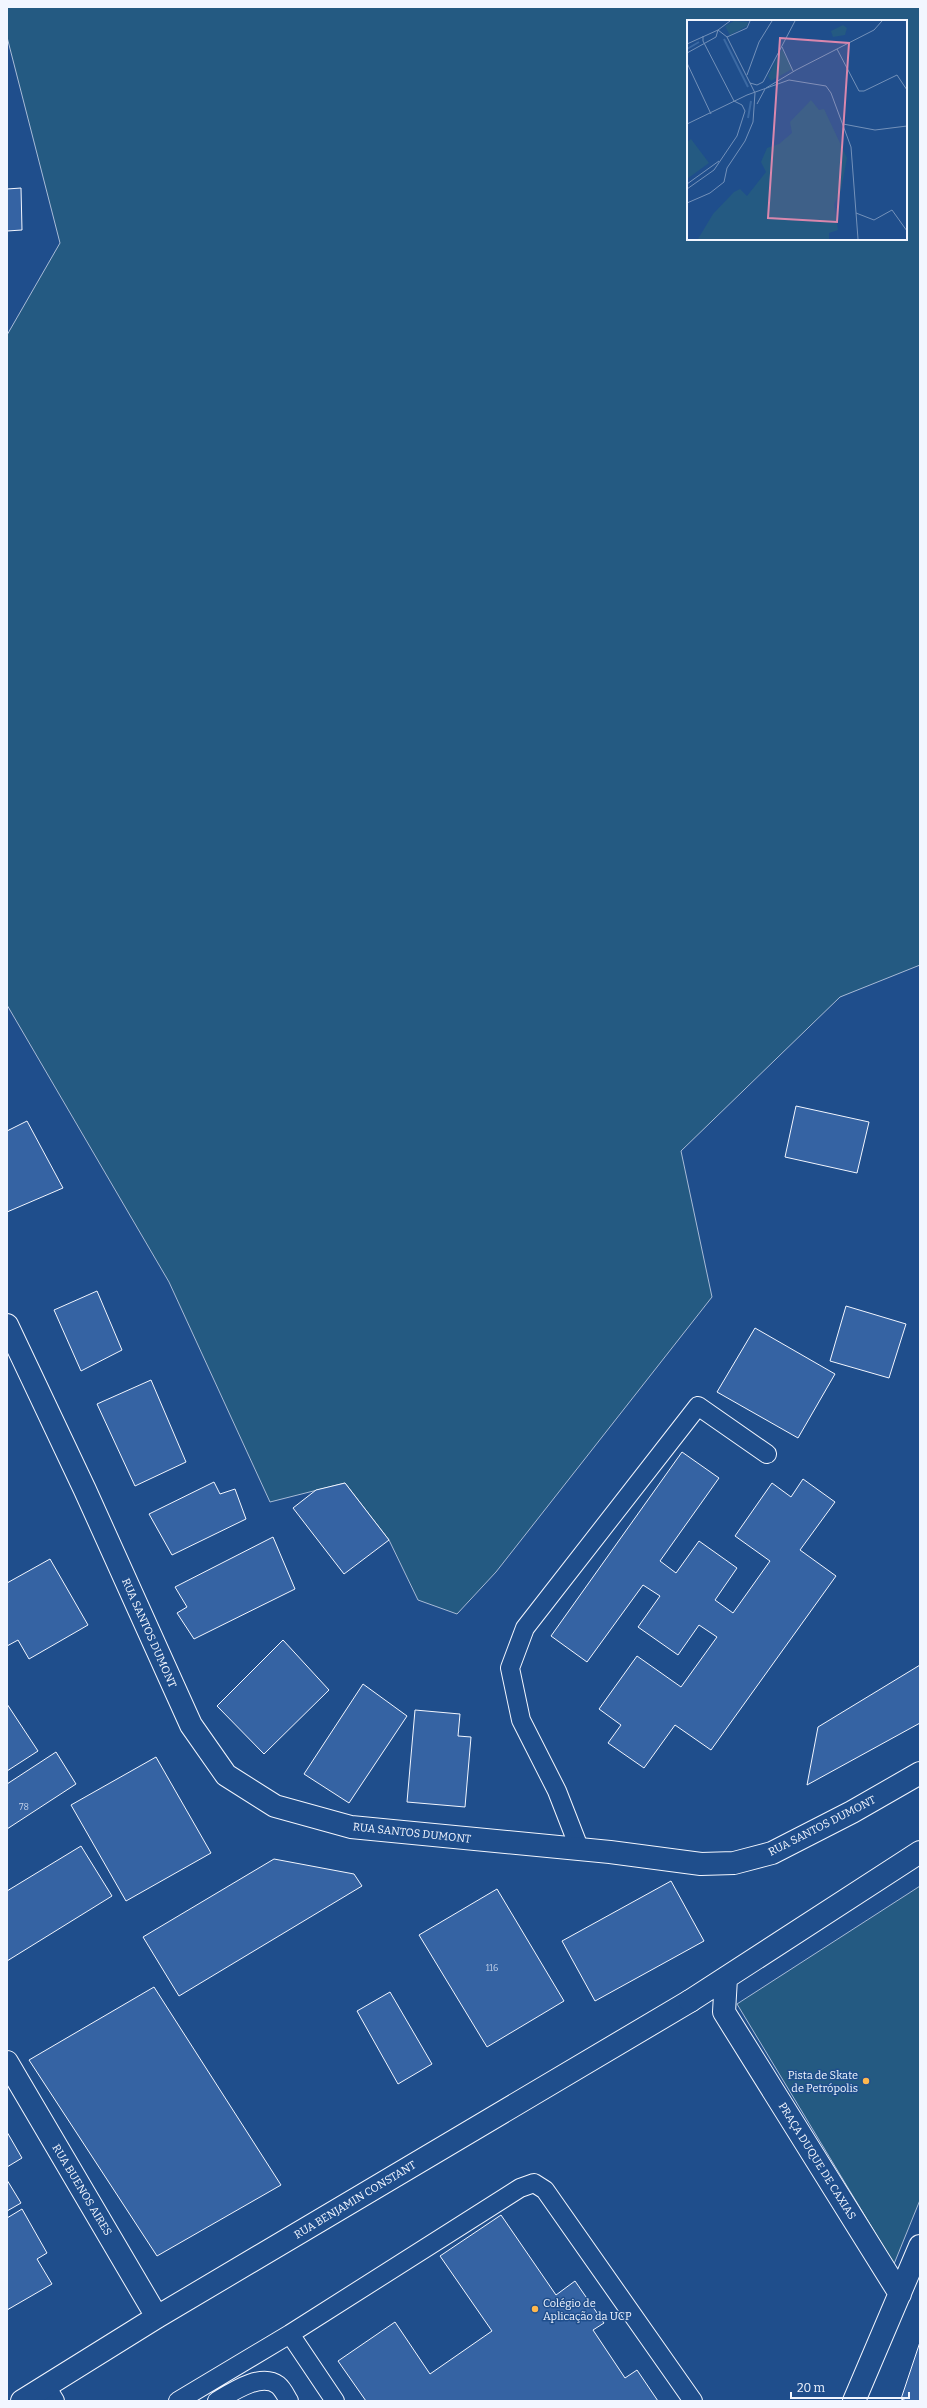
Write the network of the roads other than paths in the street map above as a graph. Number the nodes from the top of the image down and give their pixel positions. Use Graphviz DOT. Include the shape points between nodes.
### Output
graph roads {
  1 [pos="7,1325"];
  2 [pos="766,1454"];
  3 [pos="920,1773"];
  4 [pos="580,1850"];
  5 [pos="920,1852"];
  6 [pos="726,1978"];
  7 [pos="690,2001"];
  8 [pos="724,2012"];
  9 [pos="7,2062"];
  10 [pos="920,2246"];
  11 [pos="900,2294"];
  12 [pos="157,2317"];
  13 [pos="290,2334"];
  14 [pos="50,2394"];
  15 [pos="22,2401"];
  16 [pos="178,2401"];
  17 [pos="217,2401"];
  18 [pos="289,2401"];
  19 [pos="334,2401"];
  20 [pos="693,2401"];
  21 [pos="854,2401"];
  1 -- 4 [label="street, RUA SANTOS DUMONT" via="191,1725 226,1774 275,1806 351,1827"];
  2 -- 4 [label="lane" via="698,1406 525,1628 510,1668 522,1720 557,1791"];
  3 -- 4 [label="street, RUA SANTOS DUMONT" via="772,1853 734,1863 701,1864"];
  5 -- 6 [label="street"];
  6 -- 7 [label="street"];
  6 -- 8 [label="street"];
  7 -- 8 [label="street"];
  7 -- 12 [label="street, RUA BENJAMIN CONSTANT"];
  8 -- 11 [label="street, PRAÇA DUQUE DE CAXIAS"];
  9 -- 12 [label="street, RUA BUENOS AIRES"];
  10 -- 11 [label="street"];
  11 -- 21 [label="street"];
  12 -- 14 [label="street, RUA BENJAMIN CONSTANT"];
  13 -- 16 [label="lane"];
  13 -- 19 [label="lane"];
  13 -- 20 [label="lane" via="520,2188 534,2183 545,2190"];
  14 -- 15 [label="street, RUA BENJAMIN CONSTANT"];
  17 -- 18 [label="lane" via="255,2382 269,2381 279,2385"];
}
